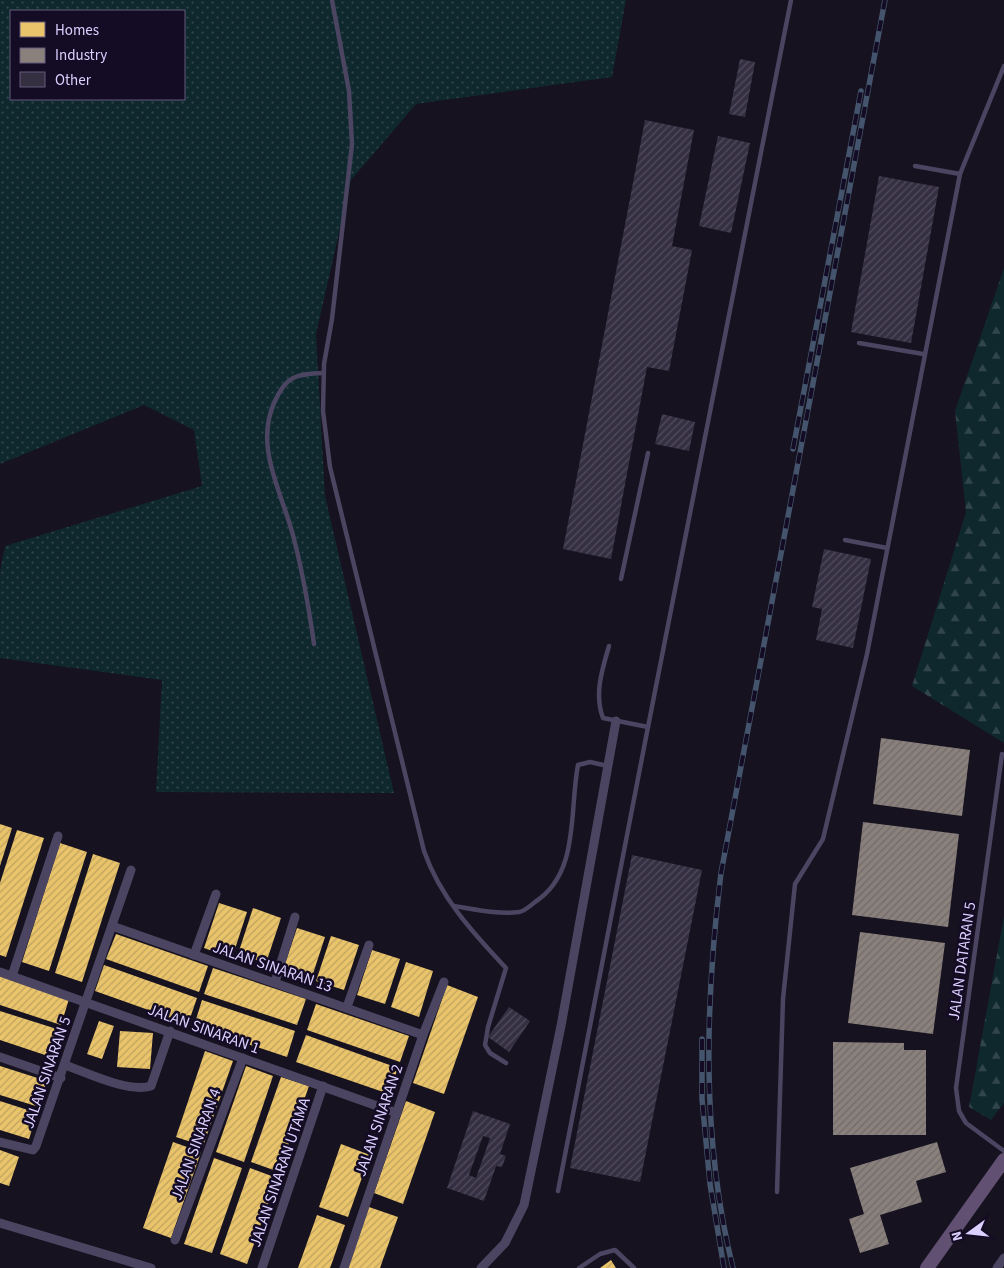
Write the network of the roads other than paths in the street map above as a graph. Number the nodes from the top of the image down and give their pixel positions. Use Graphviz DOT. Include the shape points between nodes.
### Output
graph roads {
  1 [pos="332,0"];
  2 [pos="791,0"];
  3 [pos="1004,66"];
  4 [pos="915,166"];
  5 [pos="960,174"];
  6 [pos="859,343"];
  7 [pos="923,354"];
  8 [pos="324,373"];
  9 [pos="648,453"];
  10 [pos="845,540"];
  11 [pos="887,548"];
  12 [pos="621,578"];
  13 [pos="314,644"];
  14 [pos="609,646"];
  15 [pos="616,721"];
  16 [pos="648,727"];
  17 [pos="1002,754"];
  18 [pos="608,766"];
  19 [pos="58,836"];
  20 [pos="131,870"];
  21 [pos="216,894"];
  22 [pos="454,906"];
  23 [pos="296,917"];
  24 [pos="112,926"];
  25 [pos="369,945"];
  26 [pos="194,955"];
  27 [pos="0,972"];
  28 [pos="12,976"];
  29 [pos="275,982"];
  30 [pos="444,982"];
  31 [pos="86,1002"];
  32 [pos="347,1007"];
  33 [pos="170,1031"];
  34 [pos="423,1036"];
  35 [pos="0,1057"];
  36 [pos="243,1058"];
  37 [pos="506,1063"];
  38 [pos="65,1066"];
  39 [pos="61,1078"];
  40 [pos="323,1086"];
  41 [pos="397,1113"];
  42 [pos="0,1142"];
  43 [pos="1004,1151"];
  44 [pos="1004,1160"];
  45 [pos="558,1191"];
  46 [pos="777,1192"];
  47 [pos="0,1224"];
  48 [pos="175,1240"];
  49 [pos="151,1268"];
  50 [pos="262,1268"];
  51 [pos="344,1268"];
  52 [pos="481,1268"];
  53 [pos="578,1268"];
  54 [pos="634,1268"];
  55 [pos="927,1268"];
  1 -- 8 [label="lane" via="349,91 352,144"];
  2 -- 16 [label="lane"];
  3 -- 5 [label="lane"];
  4 -- 5 [label="lane"];
  5 -- 7 [label="lane"];
  6 -- 7 [label="lane"];
  7 -- 11 [label="lane"];
  8 -- 13 [label="lane" via="302,374 287,381 268,417 266,449 294,538"];
  8 -- 22 [label="lane" via="323,411 330,467 373,649 424,852 440,887"];
  9 -- 12 [label="lane"];
  10 -- 11 [label="lane"];
  11 -- 46 [label="lane" via="867,654 823,839 796,884 783,999"];
  14 -- 15 [label="lane" via="600,679 599,706 603,718"];
  15 -- 16 [label="lane"];
  15 -- 18 [label="street"];
  16 -- 45 [label="lane"];
  17 -- 43 [label="lane, JALAN DATARAN 5" via="956,1088 959,1112 966,1123"];
  18 -- 22 [label="lane" via="590,762 578,765 569,849 563,872 547,895 521,912"];
  18 -- 52 [label="street" via="561,1026 524,1205 505,1243"];
  19 -- 28 [label="street"];
  20 -- 24 [label="street, JALAN SINARAN 5"];
  21 -- 26 [label="street"];
  22 -- 37 [label="lane" via="506,968 485,1045 490,1053"];
  23 -- 29 [label="street"];
  24 -- 26 [label="street, JALAN SINARAN 13"];
  24 -- 31 [label="street, JALAN SINARAN 5"];
  25 -- 32 [label="street"];
  26 -- 29 [label="street, JALAN SINARAN 13"];
  27 -- 28 [label="street, JALAN SINARAN 1"];
  28 -- 31 [label="street, JALAN SINARAN 1"];
  29 -- 32 [label="street, JALAN SINARAN 13"];
  30 -- 34 [label="street, JALAN SINARAN 2"];
  31 -- 33 [label="street, JALAN SINARAN 1"];
  31 -- 38 [label="street, JALAN SINARAN 5"];
  32 -- 34 [label="street, JALAN SINARAN 13"];
  33 -- 36 [label="street, JALAN SINARAN 1"];
  33 -- 38 [label="street" via="151,1086 128,1087"];
  34 -- 41 [label="street, JALAN SINARAN 2"];
  35 -- 39 [label="street"];
  36 -- 40 [label="street, JALAN SINARAN 1"];
  36 -- 48 [label="street, JALAN SINARAN 4"];
  38 -- 39 [label="street, JALAN SINARAN 5"];
  39 -- 42 [label="street, JALAN SINARAN 5" via="33,1150"];
  40 -- 41 [label="street, JALAN SINARAN 1"];
  40 -- 50 [label="street, JALAN SINARAN UTAMA"];
  41 -- 51 [label="street, JALAN SINARAN 2"];
  44 -- 55 [label="main road"];
  47 -- 49 [label="street"];
  53 -- 54 [label="lane" via="600,1254 615,1250"];
}
